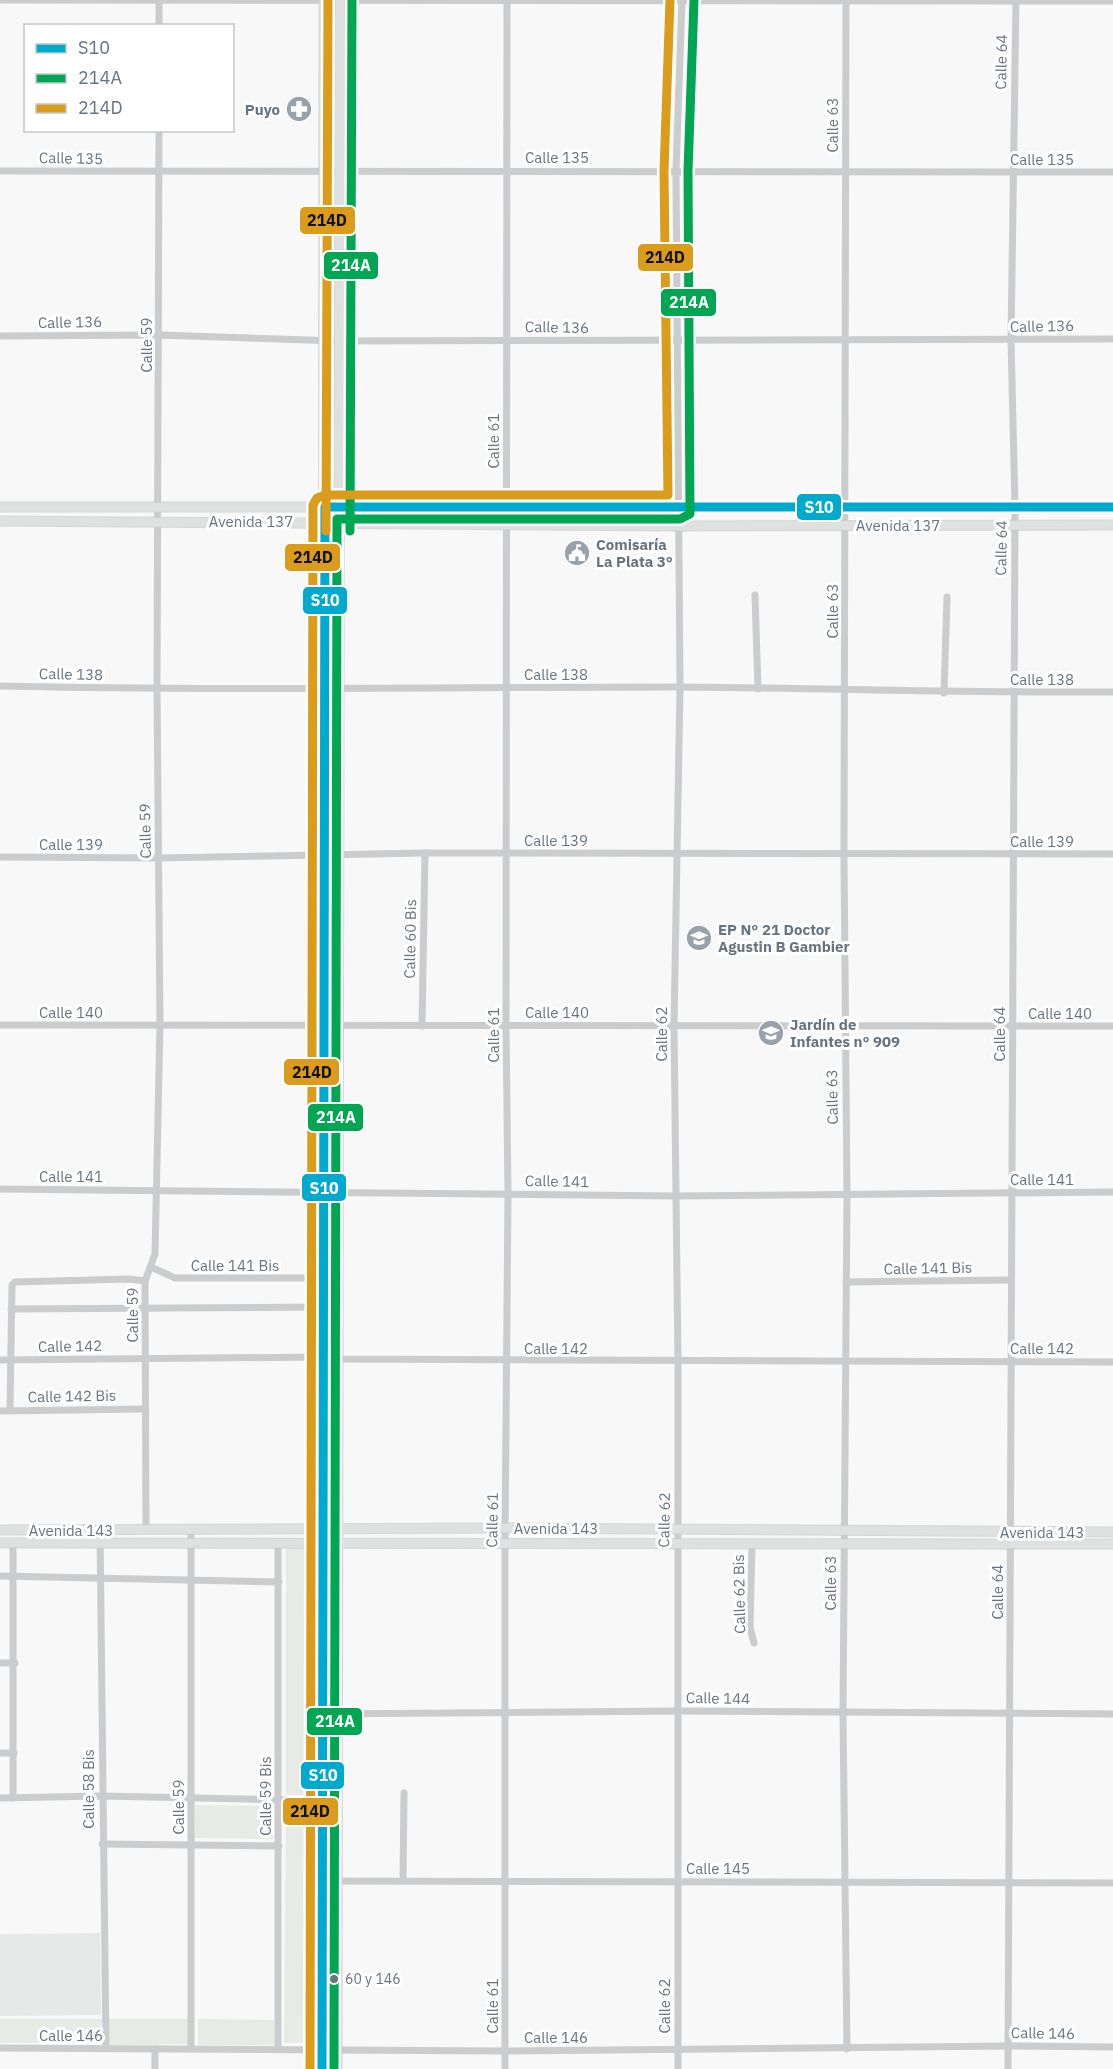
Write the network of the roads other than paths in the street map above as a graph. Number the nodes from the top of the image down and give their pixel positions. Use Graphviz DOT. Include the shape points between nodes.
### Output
graph roads {
  1 [pos="0,0"];
  2 [pos="682,0"];
  3 [pos="1016,0"];
  4 [pos="159,1"];
  5 [pos="324,1"];
  6 [pos="340,1"];
  7 [pos="507,1"];
  8 [pos="846,1"];
  9 [pos="1113,1"];
  10 [pos="159,24"];
  11 [pos="159,132"];
  12 [pos="508,170"];
  13 [pos="0,171"];
  14 [pos="323,171"];
  15 [pos="339,171"];
  16 [pos="676,171"];
  17 [pos="845,172"];
  18 [pos="1012,172"];
  19 [pos="1113,172"];
  20 [pos="159,173"];
  21 [pos="160,335"];
  22 [pos="0,336"];
  23 [pos="1113,339"];
  24 [pos="324,340"];
  25 [pos="506,340"];
  26 [pos="845,340"];
  27 [pos="1011,340"];
  28 [pos="340,341"];
  29 [pos="679,342"];
  30 [pos="0,507"];
  31 [pos="157,507"];
  32 [pos="325,507"];
  33 [pos="339,507"];
  34 [pos="506,507"];
  35 [pos="680,507"];
  36 [pos="1015,507"];
  37 [pos="1113,507"];
  38 [pos="846,508"];
  39 [pos="0,521"];
  40 [pos="157,521"];
  41 [pos="325,521"];
  42 [pos="338,522"];
  43 [pos="506,524"];
  44 [pos="845,525"];
  45 [pos="1014,525"];
  46 [pos="1113,525"];
  47 [pos="680,526"];
  48 [pos="755,595"];
  49 [pos="947,597"];
  50 [pos="0,686"];
  51 [pos="680,687"];
  52 [pos="324,688"];
  53 [pos="340,688"];
  54 [pos="506,688"];
  55 [pos="758,689"];
  56 [pos="157,690"];
  57 [pos="847,690"];
  58 [pos="1113,692"];
  59 [pos="944,693"];
  60 [pos="1012,693"];
  61 [pos="425,853"];
  62 [pos="506,853"];
  63 [pos="677,854"];
  64 [pos="1012,854"];
  65 [pos="1113,854"];
  66 [pos="324,855"];
  67 [pos="338,855"];
  68 [pos="844,856"];
  69 [pos="0,857"];
  70 [pos="158,858"];
  71 [pos="0,1025"];
  72 [pos="160,1025"];
  73 [pos="422,1026"];
  74 [pos="506,1026"];
  75 [pos="674,1026"];
  76 [pos="1013,1026"];
  77 [pos="1113,1026"];
  78 [pos="323,1027"];
  79 [pos="338,1027"];
  80 [pos="844,1028"];
  81 [pos="0,1189"];
  82 [pos="158,1189"];
  83 [pos="1011,1192"];
  84 [pos="1113,1192"];
  85 [pos="323,1193"];
  86 [pos="338,1193"];
  87 [pos="508,1194"];
  88 [pos="676,1196"];
  89 [pos="847,1196"];
  90 [pos="151,1267"];
  91 [pos="322,1278"];
  92 [pos="1010,1280"];
  93 [pos="145,1281"];
  94 [pos="846,1282"];
  95 [pos="146,1307"];
  96 [pos="322,1307"];
  97 [pos="11,1309"];
  98 [pos="322,1357"];
  99 [pos="146,1358"];
  100 [pos="336,1359"];
  101 [pos="0,1360"];
  102 [pos="12,1360"];
  103 [pos="506,1361"];
  104 [pos="678,1362"];
  105 [pos="845,1362"];
  106 [pos="1011,1362"];
  107 [pos="1113,1362"];
  108 [pos="144,1409"];
  109 [pos="10,1410"];
  110 [pos="0,1411"];
  111 [pos="506,1528"];
  112 [pos="191,1529"];
  113 [pos="678,1529"];
  114 [pos="0,1530"];
  115 [pos="100,1530"];
  116 [pos="146,1530"];
  117 [pos="322,1530"];
  118 [pos="337,1530"];
  119 [pos="844,1531"];
  120 [pos="1010,1532"];
  121 [pos="1113,1532"];
  122 [pos="191,1542"];
  123 [pos="278,1542"];
  124 [pos="322,1542"];
  125 [pos="337,1542"];
  126 [pos="505,1542"];
  127 [pos="0,1543"];
  128 [pos="102,1543"];
  129 [pos="677,1543"];
  130 [pos="13,1544"];
  131 [pos="752,1544"];
  132 [pos="844,1544"];
  133 [pos="1113,1544"];
  134 [pos="1011,1545"];
  135 [pos="0,1576"];
  136 [pos="14,1576"];
  137 [pos="102,1578"];
  138 [pos="192,1580"];
  139 [pos="279,1582"];
  140 [pos="754,1643"];
  141 [pos="0,1663"];
  142 [pos="15,1663"];
  143 [pos="505,1711"];
  144 [pos="678,1711"];
  145 [pos="337,1713"];
  146 [pos="323,1714"];
  147 [pos="843,1714"];
  148 [pos="1011,1714"];
  149 [pos="1113,1714"];
  150 [pos="0,1753"];
  151 [pos="14,1753"];
  152 [pos="404,1793"];
  153 [pos="102,1796"];
  154 [pos="13,1797"];
  155 [pos="191,1797"];
  156 [pos="0,1798"];
  157 [pos="279,1801"];
  158 [pos="323,1801"];
  159 [pos="337,1801"];
  160 [pos="102,1844"];
  161 [pos="191,1844"];
  162 [pos="279,1846"];
  163 [pos="403,1880"];
  164 [pos="505,1880"];
  165 [pos="323,1881"];
  166 [pos="338,1881"];
  167 [pos="678,1882"];
  168 [pos="847,1882"];
  169 [pos="1009,1882"];
  170 [pos="1113,1883"];
  171 [pos="1008,2046"];
  172 [pos="1113,2047"];
  173 [pos="0,2048"];
  174 [pos="106,2048"];
  175 [pos="191,2048"];
  176 [pos="322,2048"];
  177 [pos="337,2048"];
  178 [pos="155,2049"];
  179 [pos="278,2049"];
  180 [pos="847,2049"];
  181 [pos="505,2050"];
  182 [pos="678,2050"];
  183 [pos="155,2069"];
  184 [pos="322,2069"];
  185 [pos="337,2069"];
  186 [pos="505,2069"];
  187 [pos="678,2069"];
  188 [pos="1008,2069"];
  1 -- 4 [label="street"];
  2 -- 7 [label="street"];
  2 -- 8 [label="street"];
  2 -- 16 [label="street, Calle 62"];
  3 -- 8 [label="street"];
  3 -- 9 [label="street"];
  3 -- 18 [label="street, Calle 64"];
  4 -- 5 [label="street"];
  4 -- 10 [label="street"];
  5 -- 6 [label="street"];
  5 -- 14 [label="main road"];
  6 -- 7 [label="street"];
  6 -- 15 [label="main road"];
  7 -- 12 [label="street, Calle 61"];
  8 -- 17 [label="street, Calle 63"];
  11 -- 20 [label="street, Calle 59"];
  12 -- 15 [label="street, Calle 135"];
  12 -- 16 [label="street, Calle 135"];
  12 -- 25 [label="street, Calle 61"];
  13 -- 20 [label="street, Calle 135"];
  14 -- 15 [label="street, Calle 135"];
  14 -- 20 [label="street, Calle 135"];
  14 -- 24 [label="main road"];
  15 -- 28 [label="main road"];
  16 -- 17 [label="street, Calle 135"];
  16 -- 29 [label="street, Calle 62"];
  17 -- 18 [label="street, Calle 135"];
  17 -- 26 [label="street, Calle 63"];
  18 -- 19 [label="street, Calle 135"];
  18 -- 27 [label="street, Calle 64"];
  20 -- 21 [label="street, Calle 59"];
  21 -- 22 [label="street, Calle 136"];
  21 -- 24 [label="street, Calle 136"];
  21 -- 31 [label="street, Calle 59"];
  23 -- 27 [label="street, Calle 136"];
  24 -- 28 [label="street, Calle 136"];
  24 -- 32 [label="main road"];
  25 -- 28 [label="street, Calle 136"];
  25 -- 29 [label="street, Calle 136"];
  25 -- 34 [label="street, Calle 61"];
  26 -- 27 [label="street, Calle 136"];
  26 -- 29 [label="street, Calle 136"];
  26 -- 38 [label="street, Calle 63"];
  27 -- 36 [label="street, Calle 64"];
  28 -- 33 [label="main road"];
  29 -- 35 [label="street, Calle 62"];
  30 -- 31 [label="main road, Avenida 137"];
  31 -- 32 [label="main road, Avenida 137"];
  31 -- 40 [label="street, Calle 59"];
  32 -- 33 [label="main road, Avenida 137"];
  32 -- 41 [label="main road"];
  33 -- 34 [label="main road, Avenida 137"];
  33 -- 42 [label="main road"];
  34 -- 35 [label="main road, Avenida 137"];
  34 -- 43 [label="street, Calle 61"];
  35 -- 38 [label="main road, Avenida 137"];
  35 -- 47 [label="street, Calle 62"];
  36 -- 37 [label="main road, Avenida 137"];
  36 -- 38 [label="main road, Avenida 137"];
  36 -- 45 [label="street, Calle 64"];
  38 -- 44 [label="street, Calle 63"];
  39 -- 40 [label="main road, Avenida 137"];
  40 -- 41 [label="main road, Avenida 137"];
  40 -- 56 [label="street, Calle 59"];
  41 -- 42 [label="main road, Avenida 137"];
  41 -- 52 [label="main road"];
  42 -- 43 [label="main road, Avenida 137"];
  42 -- 53 [label="main road"];
  43 -- 47 [label="main road, Avenida 137"];
  43 -- 54 [label="street, Calle 61"];
  44 -- 45 [label="main road, Avenida 137"];
  44 -- 47 [label="main road, Avenida 137"];
  44 -- 57 [label="street, Calle 63"];
  45 -- 46 [label="main road, Avenida 137"];
  45 -- 60 [label="street, Calle 64"];
  47 -- 51 [label="street, Calle 62"];
  48 -- 55 [label="street"];
  49 -- 59 [label="street"];
  50 -- 56 [label="street, Calle 138"];
  51 -- 54 [label="street, Calle 138"];
  51 -- 55 [label="street, Calle 138"];
  51 -- 63 [label="street, Calle 62"];
  52 -- 53 [label="street, Calle 138"];
  52 -- 56 [label="street, Calle 138"];
  52 -- 66 [label="main road"];
  53 -- 54 [label="street, Calle 138"];
  53 -- 67 [label="main road"];
  54 -- 62 [label="street, Calle 61"];
  55 -- 57 [label="street, Calle 138"];
  56 -- 70 [label="street, Calle 59"];
  57 -- 59 [label="street, Calle 138"];
  57 -- 68 [label="street, Calle 63"];
  58 -- 60 [label="street, Calle 138"];
  59 -- 60 [label="street, Calle 138"];
  60 -- 64 [label="street, Calle 64"];
  61 -- 62 [label="street, Calle 139"];
  61 -- 67 [label="street, Calle 139"];
  61 -- 73 [label="street, Calle 60 Bis"];
  62 -- 63 [label="street, Calle 139"];
  62 -- 74 [label="street, Calle 61"];
  63 -- 68 [label="street, Calle 139"];
  63 -- 75 [label="street, Calle 62"];
  64 -- 65 [label="street, Calle 139"];
  64 -- 68 [label="street, Calle 139"];
  64 -- 76 [label="street, Calle 64"];
  66 -- 67 [label="street, Calle 139"];
  66 -- 70 [label="street, Calle 139"];
  66 -- 78 [label="main road"];
  67 -- 79 [label="main road"];
  68 -- 80 [label="street, Calle 63"];
  69 -- 70 [label="street, Calle 139"];
  70 -- 72 [label="street, Calle 59"];
  71 -- 72 [label="street, Calle 140"];
  72 -- 78 [label="street, Calle 140"];
  72 -- 82 [label="street, Calle 59"];
  73 -- 74 [label="street, Calle 140"];
  73 -- 79 [label="street, Calle 140"];
  74 -- 75 [label="street, Calle 140"];
  74 -- 87 [label="street, Calle 61"];
  75 -- 80 [label="street, Calle 140"];
  75 -- 88 [label="street, Calle 62"];
  76 -- 77 [label="street, Calle 140"];
  76 -- 80 [label="street, Calle 140"];
  76 -- 83 [label="street, Calle 64"];
  78 -- 79 [label="street, Calle 140"];
  78 -- 85 [label="main road"];
  79 -- 86 [label="main road"];
  80 -- 89 [label="street, Calle 63"];
  81 -- 82 [label="street, Calle 141"];
  82 -- 85 [label="street, Calle 141"];
  82 -- 90 [label="street, Calle 59"];
  83 -- 84 [label="street, Calle 141"];
  83 -- 89 [label="street, Calle 141"];
  83 -- 92 [label="street, Calle 64"];
  85 -- 86 [label="street, Calle 141"];
  85 -- 91 [label="main road"];
  86 -- 87 [label="street, Calle 141"];
  86 -- 100 [label="main road"];
  87 -- 88 [label="street, Calle 141"];
  87 -- 103 [label="street, Calle 61"];
  88 -- 89 [label="street, Calle 141"];
  88 -- 104 [label="street, Calle 62"];
  89 -- 94 [label="street, Calle 63"];
  90 -- 91 [label="street, Calle 141 Bis" via="175,1278"];
  90 -- 93 [label="street, Calle 59"];
  91 -- 96 [label="main road"];
  92 -- 94 [label="street, Calle 141 Bis"];
  92 -- 106 [label="street, Calle 64"];
  93 -- 95 [label="street, Calle 59"];
  93 -- 97 [label="street" via="15,1282"];
  94 -- 105 [label="street, Calle 63"];
  95 -- 96 [label="street"];
  95 -- 97 [label="street"];
  95 -- 99 [label="street, Calle 59"];
  96 -- 98 [label="main road"];
  97 -- 102 [label="street"];
  98 -- 99 [label="street, Calle 142"];
  98 -- 100 [label="street, Calle 142"];
  98 -- 117 [label="main road"];
  99 -- 102 [label="street, Calle 142"];
  99 -- 108 [label="street, Calle 59"];
  100 -- 103 [label="street, Calle 142"];
  100 -- 118 [label="main road"];
  101 -- 102 [label="street, Calle 142"];
  102 -- 109 [label="street"];
  103 -- 104 [label="street, Calle 142"];
  103 -- 111 [label="street, Calle 61"];
  104 -- 105 [label="street, Calle 142"];
  104 -- 113 [label="street, Calle 62"];
  105 -- 106 [label="street, Calle 142"];
  105 -- 119 [label="street, Calle 63"];
  106 -- 107 [label="street, Calle 142"];
  106 -- 120 [label="street, Calle 64"];
  108 -- 109 [label="street, Calle 142 Bis"];
  108 -- 116 [label="street, Calle 59"];
  109 -- 110 [label="street, Calle 142 Bis"];
  111 -- 113 [label="main road, Avenida 143"];
  111 -- 118 [label="main road, Avenida 143"];
  111 -- 126 [label="street, Calle 61"];
  112 -- 116 [label="main road, Avenida 143"];
  112 -- 117 [label="main road, Avenida 143"];
  112 -- 122 [label="street, Calle 59"];
  113 -- 119 [label="main road, Avenida 143"];
  113 -- 129 [label="street, Calle 62"];
  114 -- 115 [label="main road, Avenida 143"];
  115 -- 116 [label="main road, Avenida 143"];
  115 -- 128 [label="street, Calle 58 Bis"];
  117 -- 118 [label="main road, Avenida 143"];
  117 -- 124 [label="main road"];
  118 -- 125 [label="main road"];
  119 -- 120 [label="main road, Avenida 143"];
  119 -- 132 [label="street, Calle 63"];
  120 -- 121 [label="main road, Avenida 143"];
  120 -- 134 [label="street, Calle 64"];
  122 -- 123 [label="main road, Avenida 143"];
  122 -- 128 [label="main road, Avenida 143"];
  122 -- 138 [label="street, Calle 59"];
  123 -- 124 [label="main road, Avenida 143"];
  123 -- 139 [label="street, Calle 59 Bis"];
  124 -- 125 [label="main road, Avenida 143"];
  124 -- 146 [label="main road"];
  125 -- 126 [label="main road, Avenida 143"];
  125 -- 145 [label="main road"];
  126 -- 129 [label="main road, Avenida 143"];
  126 -- 143 [label="street, Calle 61"];
  127 -- 130 [label="main road, Avenida 143"];
  128 -- 130 [label="main road, Avenida 143"];
  128 -- 137 [label="street, Calle 58 Bis"];
  129 -- 131 [label="main road, Avenida 143"];
  129 -- 144 [label="street, Calle 62"];
  130 -- 136 [label="street"];
  131 -- 132 [label="main road, Avenida 143"];
  131 -- 140 [label="street, Calle 62 Bis" via="750,1628"];
  132 -- 134 [label="main road, Avenida 143"];
  132 -- 147 [label="street, Calle 63"];
  133 -- 134 [label="main road, Avenida 143"];
  134 -- 148 [label="street, Calle 64"];
  135 -- 136 [label="street"];
  136 -- 137 [label="street"];
  136 -- 142 [label="street"];
  137 -- 138 [label="street"];
  137 -- 153 [label="street, Calle 58 Bis"];
  138 -- 139 [label="street"];
  138 -- 155 [label="street, Calle 59"];
  139 -- 157 [label="street, Calle 59 Bis"];
  141 -- 142 [label="street"];
  142 -- 151 [label="street"];
  143 -- 144 [label="street, Calle 144"];
  143 -- 145 [label="street, Calle 144"];
  143 -- 164 [label="street, Calle 61"];
  144 -- 147 [label="street, Calle 144"];
  144 -- 167 [label="street, Calle 62"];
  145 -- 146 [label="street, Calle 144"];
  145 -- 159 [label="main road"];
  146 -- 158 [label="main road"];
  147 -- 148 [label="street, Calle 144"];
  147 -- 168 [label="street, Calle 63"];
  148 -- 149 [label="street, Calle 144"];
  148 -- 169 [label="street, Calle 64"];
  150 -- 151 [label="street"];
  151 -- 154 [label="street"];
  152 -- 163 [label="street"];
  153 -- 154 [label="street"];
  153 -- 155 [label="street"];
  153 -- 160 [label="street, Calle 58 Bis"];
  154 -- 156 [label="street"];
  155 -- 157 [label="street"];
  155 -- 161 [label="street, Calle 59"];
  157 -- 158 [label="street"];
  157 -- 162 [label="street, Calle 59 Bis"];
  158 -- 159 [label="street"];
  158 -- 165 [label="main road"];
  159 -- 166 [label="main road"];
  160 -- 161 [label="street"];
  160 -- 174 [label="street, Calle 58 Bis"];
  161 -- 162 [label="street"];
  161 -- 175 [label="street, Calle 59"];
  162 -- 179 [label="street, Calle 59 Bis"];
  163 -- 164 [label="street, Calle 145"];
  163 -- 166 [label="street, Calle 145"];
  164 -- 167 [label="street, Calle 145"];
  164 -- 181 [label="street, Calle 61"];
  165 -- 166 [label="street, Calle 145"];
  165 -- 176 [label="main road"];
  166 -- 177 [label="main road"];
  167 -- 168 [label="street, Calle 145"];
  167 -- 182 [label="street, Calle 62"];
  168 -- 169 [label="street, Calle 145"];
  168 -- 180 [label="street, Calle 63"];
  169 -- 170 [label="street, Calle 145"];
  169 -- 171 [label="street, Calle 64"];
  171 -- 172 [label="street, Calle 146"];
  171 -- 180 [label="street, Calle 146"];
  171 -- 188 [label="street, Calle 64"];
  173 -- 174 [label="street, Calle 146"];
  174 -- 178 [label="street, Calle 146"];
  175 -- 178 [label="street, Calle 146"];
  175 -- 179 [label="street, Calle 146"];
  176 -- 177 [label="street, Calle 146"];
  176 -- 179 [label="street, Calle 146"];
  176 -- 184 [label="main road"];
  177 -- 181 [label="street, Calle 146"];
  177 -- 185 [label="main road"];
  178 -- 183 [label="street"];
  180 -- 182 [label="street, Calle 146"];
  181 -- 182 [label="street, Calle 146"];
  181 -- 186 [label="street, Calle 61"];
  182 -- 187 [label="street, Calle 62"];
}
